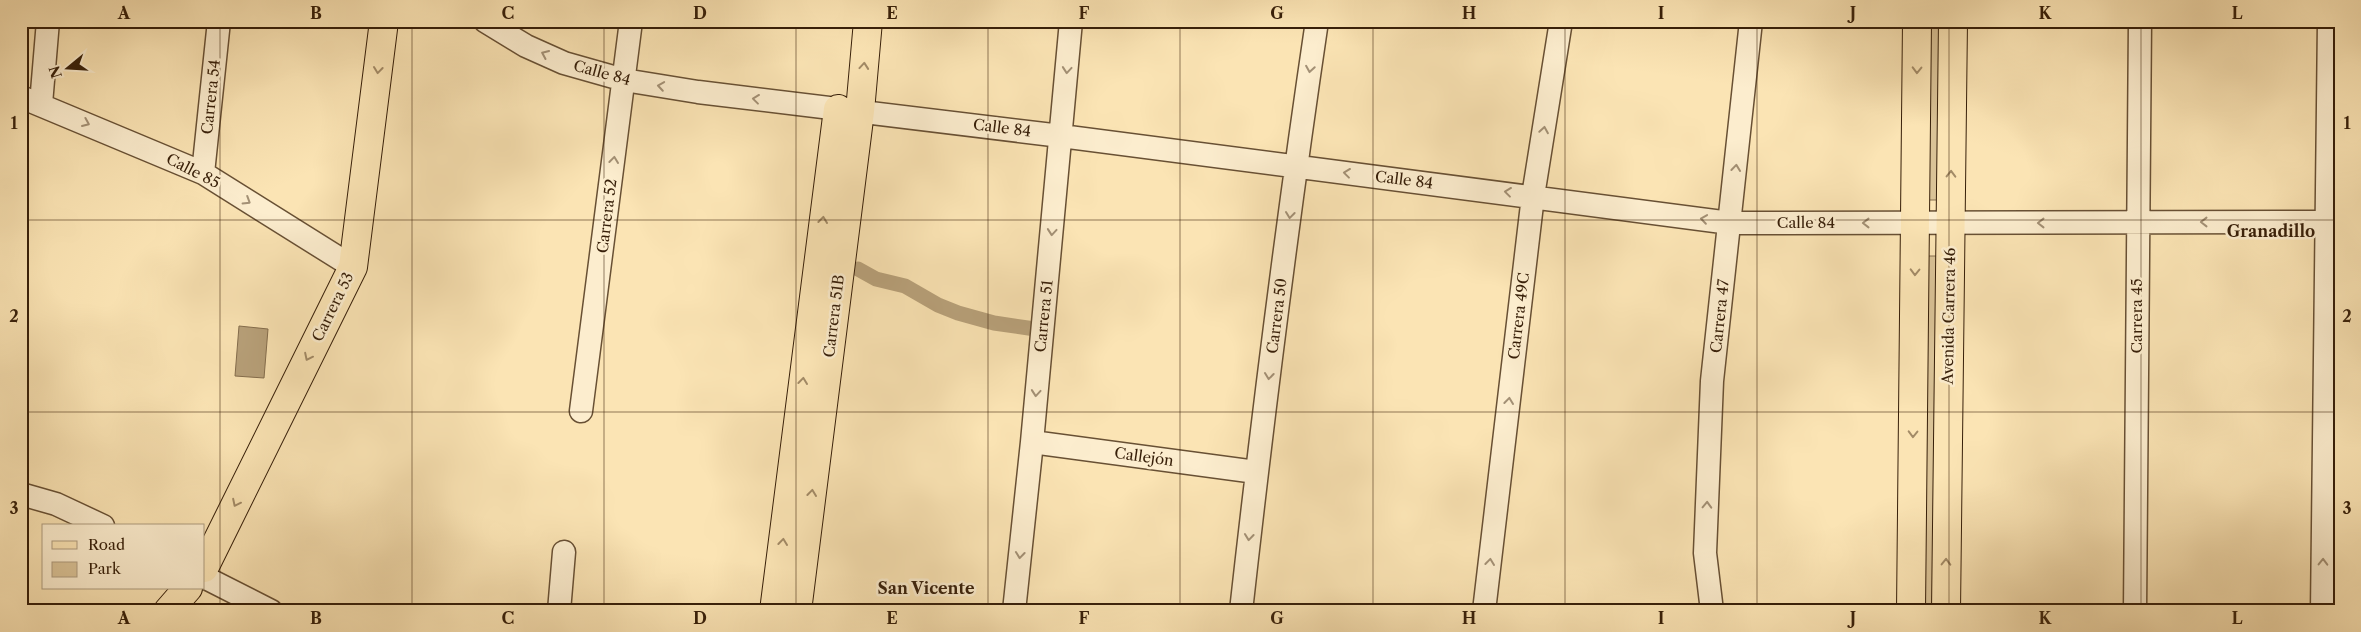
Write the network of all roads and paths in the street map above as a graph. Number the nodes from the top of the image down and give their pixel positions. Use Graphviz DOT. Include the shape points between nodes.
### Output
graph roads {
  1 [pos="48,21"];
  2 [pos="218,21"];
  3 [pos="384,21"];
  4 [pos="485,21"];
  5 [pos="631,21"];
  6 [pos="868,21"];
  7 [pos="1071,21"];
  8 [pos="1317,21"];
  9 [pos="1560,21"];
  10 [pos="1751,21"];
  11 [pos="1917,21"];
  12 [pos="1953,21"];
  13 [pos="2140,21"];
  14 [pos="2330,21"];
  15 [pos="624,80"];
  16 [pos="31,100"];
  17 [pos="849,110"];
  18 [pos="1061,136"];
  19 [pos="1296,166"];
  20 [pos="203,173"];
  21 [pos="1533,196"];
  22 [pos="2334,222"];
  23 [pos="1730,223"];
  24 [pos="1915,223"];
  25 [pos="1951,223"];
  26 [pos="2138,223"];
  27 [pos="353,267"];
  28 [pos="581,411"];
  29 [pos="1032,442"];
  30 [pos="1256,472"];
  31 [pos="21,494"];
  32 [pos="99,524"];
  33 [pos="564,552"];
  34 [pos="205,566"];
  35 [pos="205,578"];
  36 [pos="186,590"];
  37 [pos="791,605"];
  38 [pos="168,611"];
  39 [pos="271,611"];
  40 [pos="559,611"];
  41 [pos="1014,611"];
  42 [pos="1241,611"];
  43 [pos="1484,611"];
  44 [pos="1712,611"];
  45 [pos="1911,611"];
  46 [pos="1946,611"];
  47 [pos="2135,611"];
  48 [pos="2322,611"];
  1 -- 16 [label="street"];
  2 -- 20 [label="street, Carrera 54"];
  3 -- 27 [label="main road, Carrera 53, one-way"];
  15 -- 4 [label="street, Calle 84, one-way" via="564,62 526,46"];
  5 -- 15 [label="street, Carrera 52"];
  17 -- 6 [label="main road, Carrera 51B, one-way"];
  7 -- 18 [label="street, Carrera 51, one-way"];
  8 -- 19 [label="street, Carrera 50, one-way"];
  21 -- 9 [label="street, Carrera 49C, one-way"];
  23 -- 10 [label="street, Carrera 47, one-way"];
  11 -- 24 [label="main road, one-way"];
  25 -- 12 [label="main road, Avenida Carrera 46, one-way"];
  13 -- 26 [label="street, Carrera 45"];
  14 -- 22 [label="street"];
  17 -- 15 [label="street, Calle 84, one-way"];
  28 -- 15 [label="street, Carrera 52, one-way"];
  16 -- 20 [label="street, Calle 85, one-way"];
  17 -- 18 [label="street, Calle 84"];
  37 -- 17 [label="main road, Carrera 51B, one-way"];
  18 -- 19 [label="street, Calle 84"];
  18 -- 29 [label="street, Carrera 51, one-way"];
  21 -- 19 [label="street, Calle 84, one-way"];
  19 -- 30 [label="street, Carrera 50, one-way"];
  20 -- 27 [label="street, Calle 85, one-way"];
  23 -- 21 [label="street, Calle 84, one-way"];
  43 -- 21 [label="street, Carrera 49C, one-way"];
  22 -- 26 [label="street, Calle 84, one-way"];
  48 -- 22 [label="street, one-way"];
  24 -- 23 [label="street, Calle 84, one-way"];
  44 -- 23 [label="street, Carrera 47, one-way" via="1705,553 1712,381"];
  24 -- 25 [label="street, Calle 84"];
  24 -- 45 [label="main road, one-way"];
  26 -- 25 [label="street, Calle 84, one-way"];
  46 -- 25 [label="main road, Avenida Carrera 46, one-way"];
  26 -- 47 [label="street, Carrera 45"];
  27 -- 34 [label="main road, Carrera 53, one-way"];
  29 -- 30 [label="street, Callejón"];
  29 -- 41 [label="street, Carrera 51, one-way"];
  30 -- 42 [label="street, Carrera 50, one-way"];
  31 -- 32 [label="street" via="56,504"];
  33 -- 40 [label="street"];
  35 -- 39 [label="street"];
  36 -- 38 [label="main road"];
}
